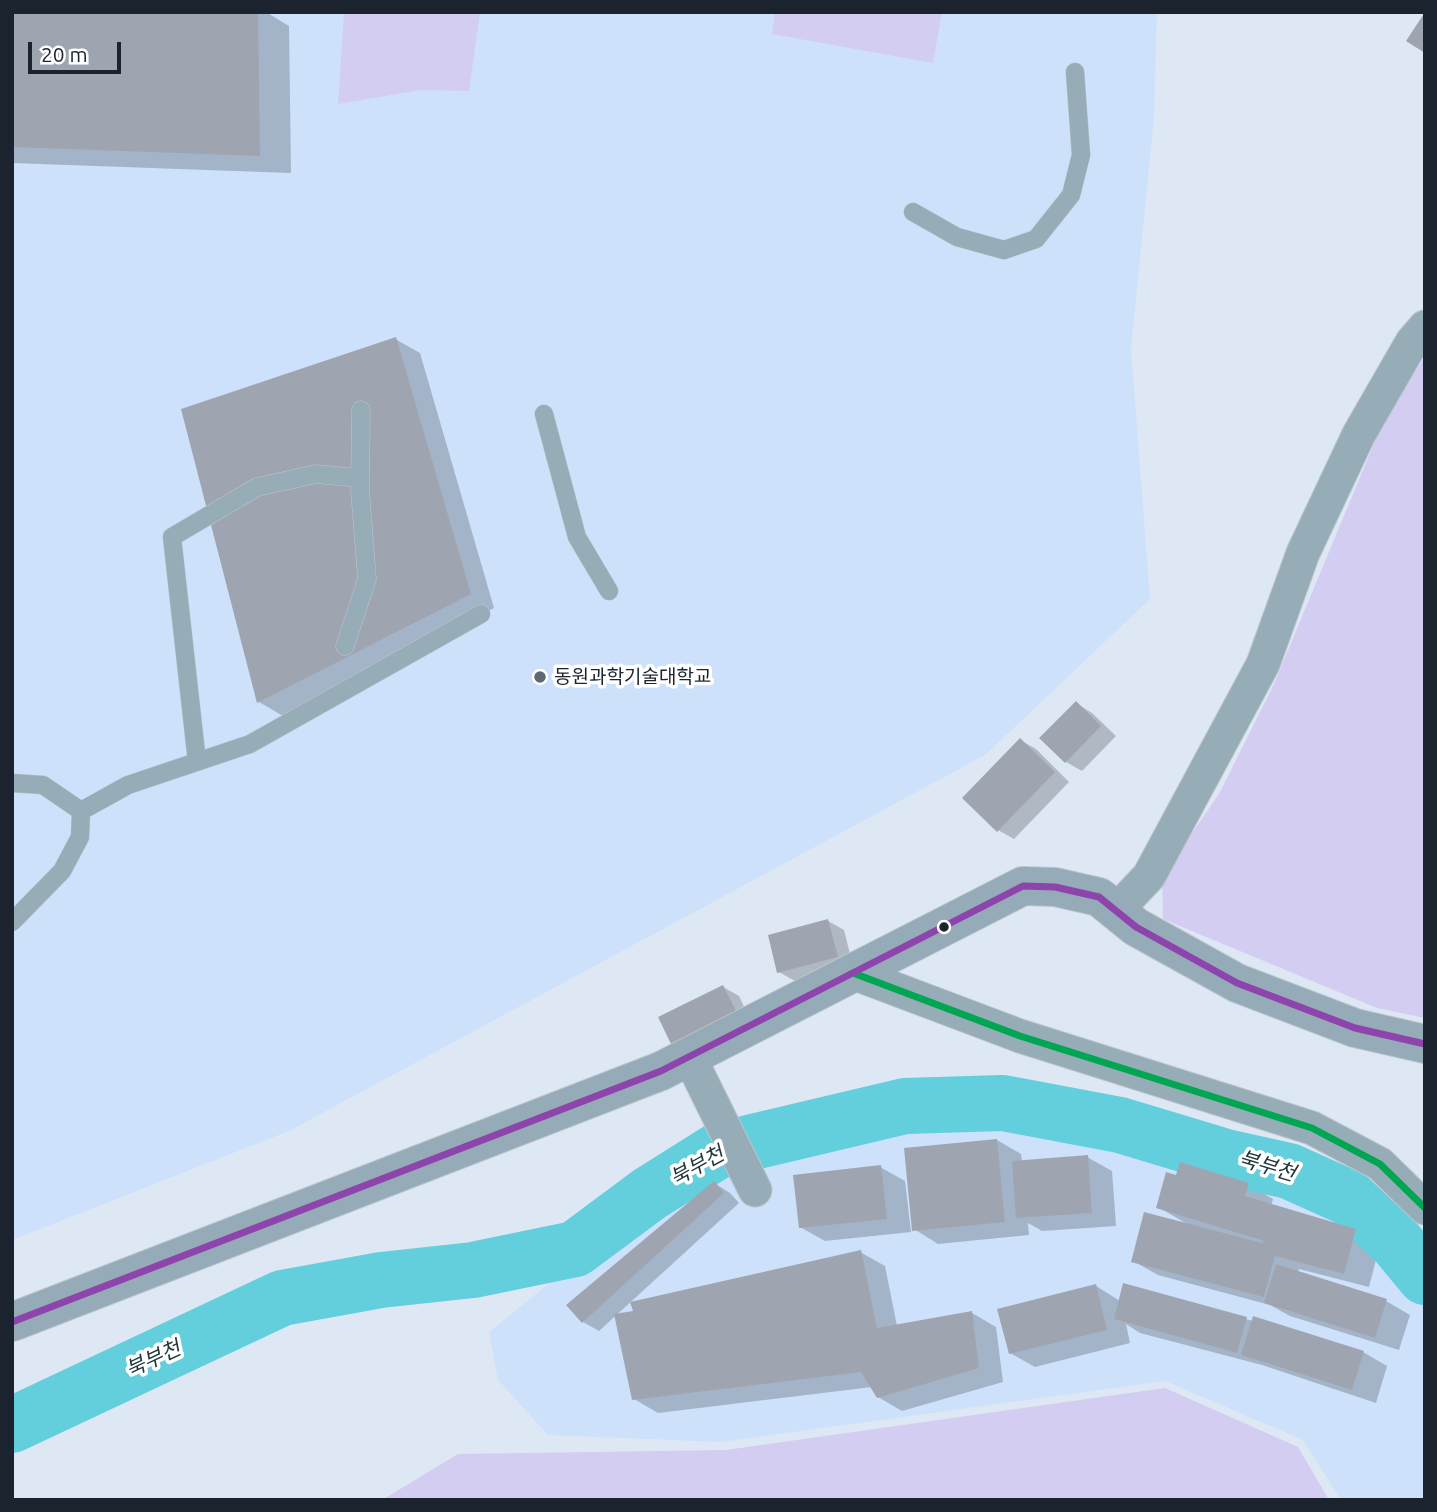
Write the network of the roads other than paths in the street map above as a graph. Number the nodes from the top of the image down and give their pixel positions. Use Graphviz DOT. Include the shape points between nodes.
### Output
graph roads {
  1 [pos="1075,72"];
  2 [pos="913,212"];
  3 [pos="1425,327"];
  4 [pos="361,410"];
  5 [pos="544,414"];
  6 [pos="360,478"];
  7 [pos="609,591"];
  8 [pos="481,614"];
  9 [pos="345,646"];
  10 [pos="197,762"];
  11 [pos="12,783"];
  12 [pos="81,811"];
  13 [pos="1116,911"];
  14 [pos="12,922"];
  15 [pos="853,973"];
  16 [pos="1425,1044"];
  17 [pos="689,1056"];
  18 [pos="755,1190"];
  19 [pos="1425,1208"];
  20 [pos="12,1322"];
  1 -- 2 [label="lane" via="1081,155 1071,195 1035,239 1004,250 957,237"];
  3 -- 13 [label="street" via="1359,434 1303,553 1263,664 1149,876"];
  4 -- 6 [label="lane"];
  5 -- 7 [label="lane" via="577,537"];
  6 -- 9 [label="lane" via="367,579"];
  6 -- 10 [label="lane" via="316,474 257,487 172,537"];
  8 -- 10 [label="lane" via="250,744"];
  10 -- 12 [label="lane" via="128,785"];
  11 -- 12 [label="lane" via="43,785"];
  12 -- 14 [label="lane" via="80,837 62,871"];
  13 -- 15 [label="main road" via="1099,897 1055,887 1023,886"];
  13 -- 16 [label="main road" via="1157,940 1237,983 1355,1028"];
  15 -- 17 [label="main road"];
  15 -- 19 [label="street" via="1020,1036 1311,1128 1380,1164"];
  17 -- 18 [label="street"];
  17 -- 20 [label="main road" via="661,1071"];
}
